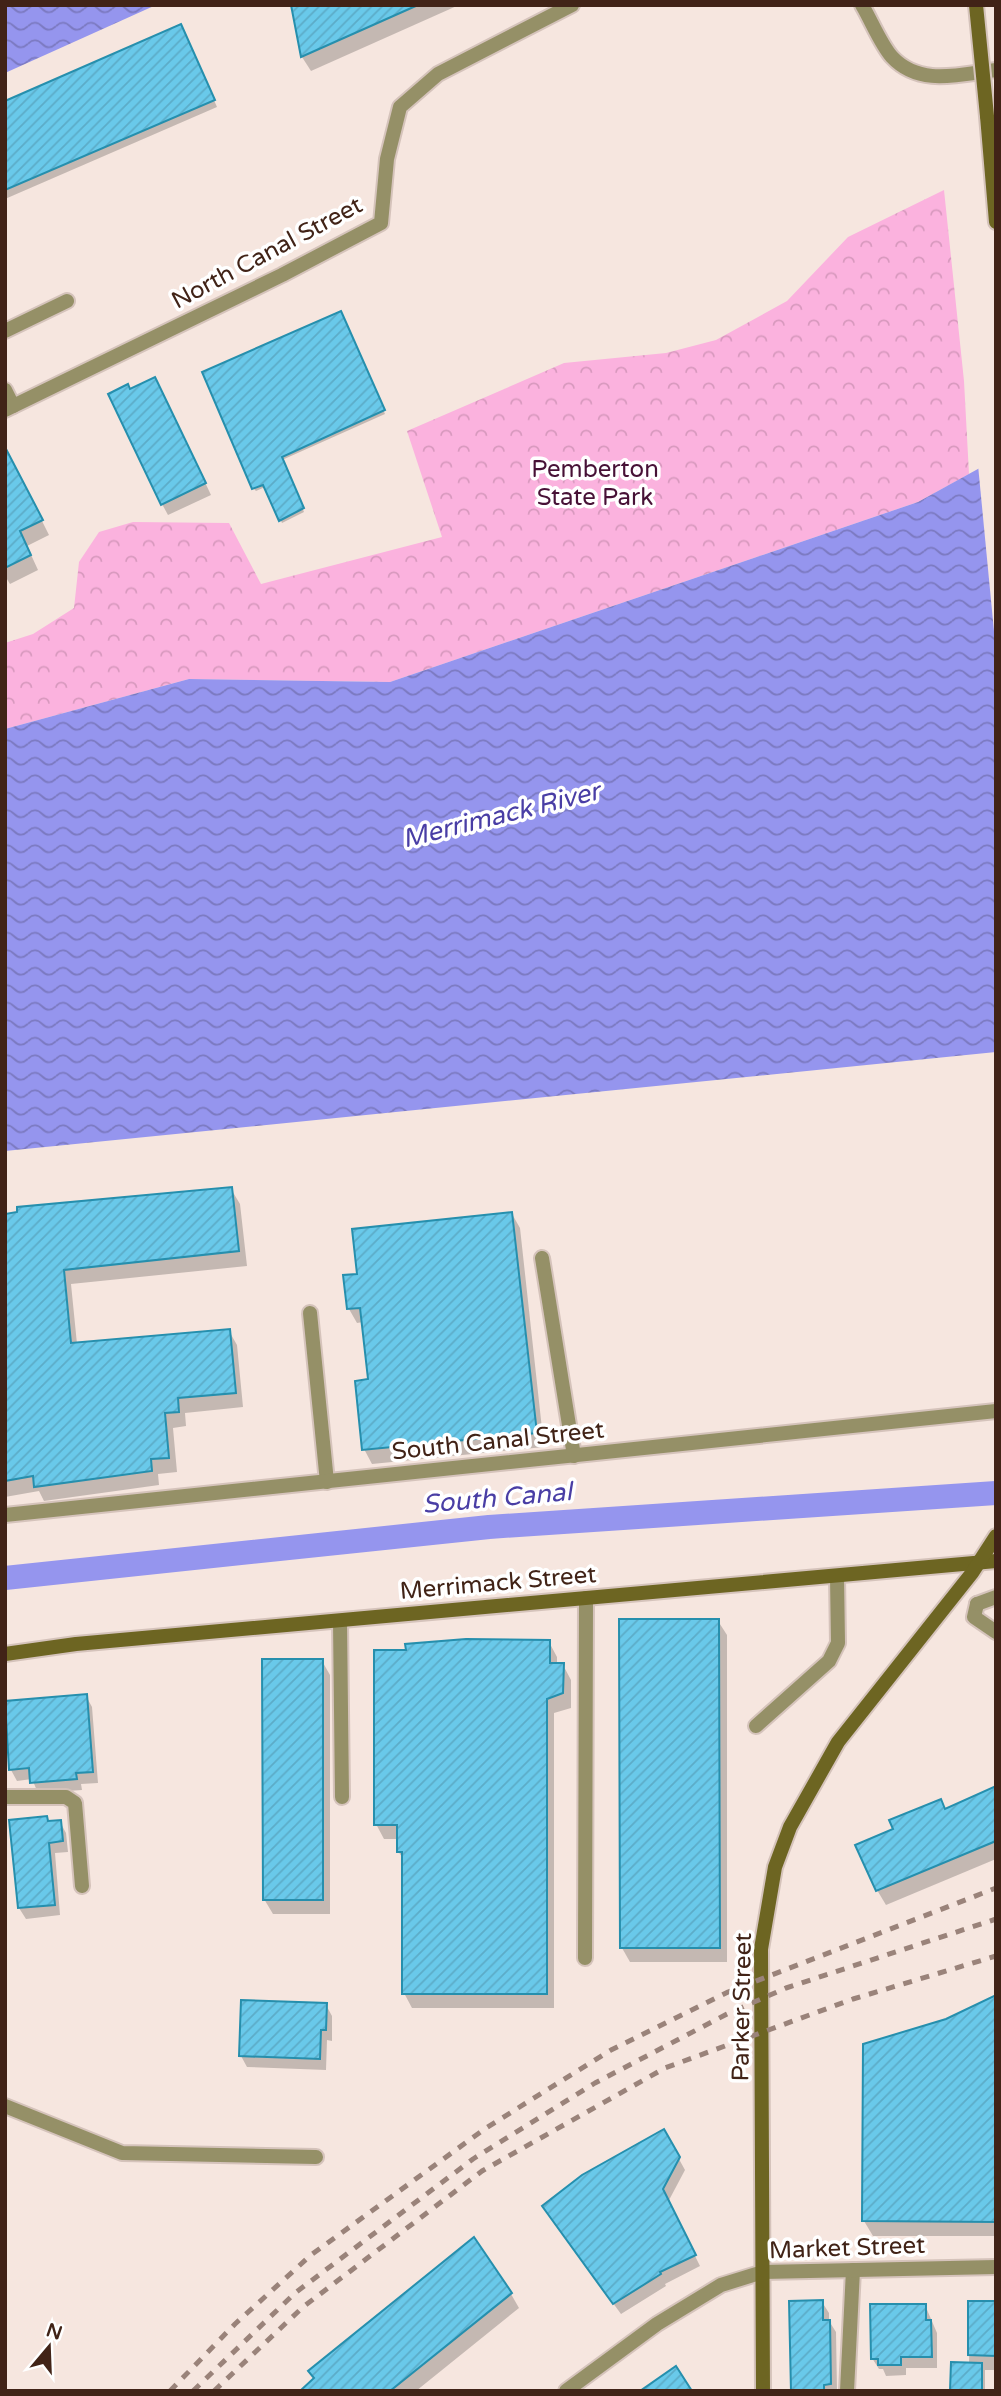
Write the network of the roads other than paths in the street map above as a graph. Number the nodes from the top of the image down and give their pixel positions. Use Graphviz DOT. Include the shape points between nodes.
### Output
graph roads {
  1 [pos="572,5"];
  2 [pos="862,5"];
  3 [pos="976,5"];
  4 [pos="996,70"];
  5 [pos="996,222"];
  6 [pos="67,301"];
  7 [pos="5,331"];
  8 [pos="5,390"];
  9 [pos="9,408"];
  10 [pos="542,1258"];
  11 [pos="310,1313"];
  12 [pos="996,1411"];
  13 [pos="574,1456"];
  14 [pos="327,1482"];
  15 [pos="5,1515"];
  16 [pos="996,1536"];
  17 [pos="996,1561"];
  18 [pos="979,1563"];
  19 [pos="837,1576"];
  20 [pos="960,1588"];
  21 [pos="996,1597"];
  22 [pos="586,1598"];
  23 [pos="977,1604"];
  24 [pos="340,1620"];
  25 [pos="996,1632"];
  26 [pos="5,1654"];
  27 [pos="756,1726"];
  28 [pos="5,1797"];
  29 [pos="342,1797"];
  30 [pos="82,1886"];
  31 [pos="585,1958"];
  32 [pos="5,2106"];
  33 [pos="316,2157"];
  34 [pos="996,2267"];
  35 [pos="853,2270"];
  36 [pos="763,2272"];
  37 [pos="566,2391"];
  38 [pos="764,2391"];
  39 [pos="847,2391"];
  1 -- 9 [label="street, North Canal Street" via="438,74 400,107 387,159 381,223"];
  2 -- 4 [label="street" via="892,57 909,69 932,78"];
  3 -- 5 [label="main road, bridge"];
  6 -- 7 [label="street"];
  8 -- 9 [label="street"];
  10 -- 13 [label="street"];
  11 -- 14 [label="street"];
  12 -- 13 [label="street, South Canal Street"];
  13 -- 14 [label="street, South Canal Street"];
  14 -- 15 [label="street, South Canal Street"];
  16 -- 18 [label="main road, Parker Street"];
  17 -- 18 [label="main road, Merrimack Street"];
  18 -- 19 [label="main road, Merrimack Street"];
  18 -- 20 [label="main road, Parker Street"];
  19 -- 22 [label="main road, Merrimack Street"];
  19 -- 27 [label="street" via="838,1643 829,1661"];
  20 -- 23 [label="street"];
  20 -- 36 [label="main road, Parker Street" via="838,1742 790,1827 775,1867 761,1950"];
  21 -- 23 [label="street"];
  22 -- 24 [label="main road, Merrimack Street"];
  22 -- 31 [label="street"];
  23 -- 25 [label="street" via="974,1617"];
  24 -- 26 [label="main road, Merrimack Street"];
  24 -- 29 [label="street"];
  28 -- 30 [label="street" via="66,1797 75,1803"];
  32 -- 33 [label="street" via="122,2153"];
  34 -- 35 [label="street, Market Street"];
  35 -- 36 [label="street, Market Street"];
  35 -- 39 [label="street"];
  36 -- 37 [label="street, Market Street" via="720,2285 657,2324"];
  36 -- 38 [label="main road, Parker Street"];
}
